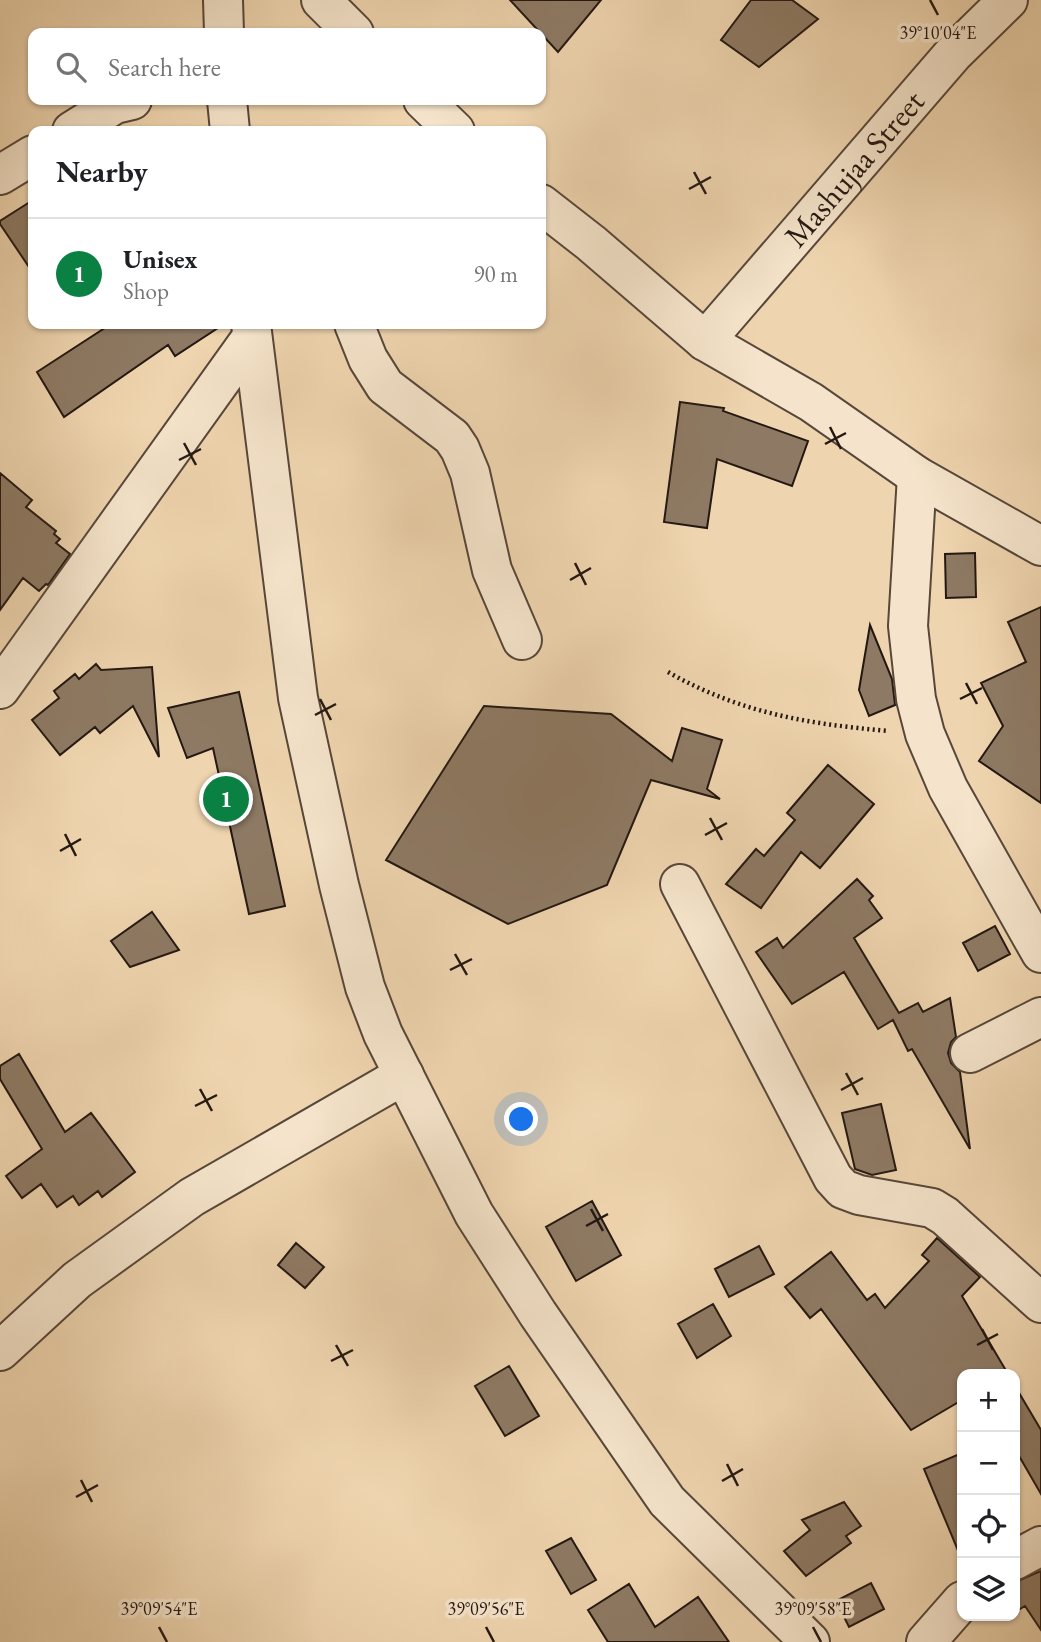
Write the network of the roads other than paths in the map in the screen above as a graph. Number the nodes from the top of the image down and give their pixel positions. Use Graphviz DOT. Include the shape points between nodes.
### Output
graph roads {
  1 [pos="223,0"];
  2 [pos="321,0"];
  3 [pos="1008,0"];
  4 [pos="224,28"];
  5 [pos="349,28"];
  6 [pos="113,105"];
  7 [pos="227,105"];
  8 [pos="428,105"];
  9 [pos="80,126"];
  10 [pos="230,126"];
  11 [pos="450,126"];
  12 [pos="28,158"];
  13 [pos="0,175"];
  14 [pos="546,208"];
  15 [pos="356,329"];
  16 [pos="251,330"];
  17 [pos="705,341"];
  18 [pos="917,476"];
  19 [pos="1041,546"];
  20 [pos="522,640"];
  21 [pos="0,688"];
  22 [pos="680,884"];
  23 [pos="1041,953"];
  24 [pos="1041,1017"];
  25 [pos="970,1053"];
  26 [pos="404,1076"];
  27 [pos="1041,1303"];
  28 [pos="0,1351"];
  29 [pos="1041,1546"];
  30 [pos="1019,1558"];
  31 [pos="957,1607"];
  32 [pos="810,1642"];
  33 [pos="926,1642"];
  1 -- 4 [label="street"];
  2 -- 5 [label="street"];
  3 -- 17 [label="street, Mashujaa Street" via="944,64"];
  6 -- 9 [label="street"];
  7 -- 10 [label="street"];
  8 -- 11 [label="street"];
  12 -- 13 [label="street"];
  14 -- 17 [label="street"];
  15 -- 20 [label="street" via="386,386 460,449 470,472 492,570"];
  16 -- 21 [label="street"];
  16 -- 26 [label="street" via="298,698 321,811 365,987"];
  17 -- 18 [label="street" via="811,401"];
  18 -- 19 [label="street"];
  18 -- 23 [label="street" via="908,626 925,734 948,788"];
  22 -- 27 [label="street" via="833,1178 843,1189 859,1195 932,1209 945,1216"];
  24 -- 25 [label="street"];
  26 -- 28 [label="street" via="192,1197 77,1280"];
  26 -- 32 [label="street" via="474,1214 667,1501"];
  29 -- 30 [label="street"];
  31 -- 33 [label="street"];
}
